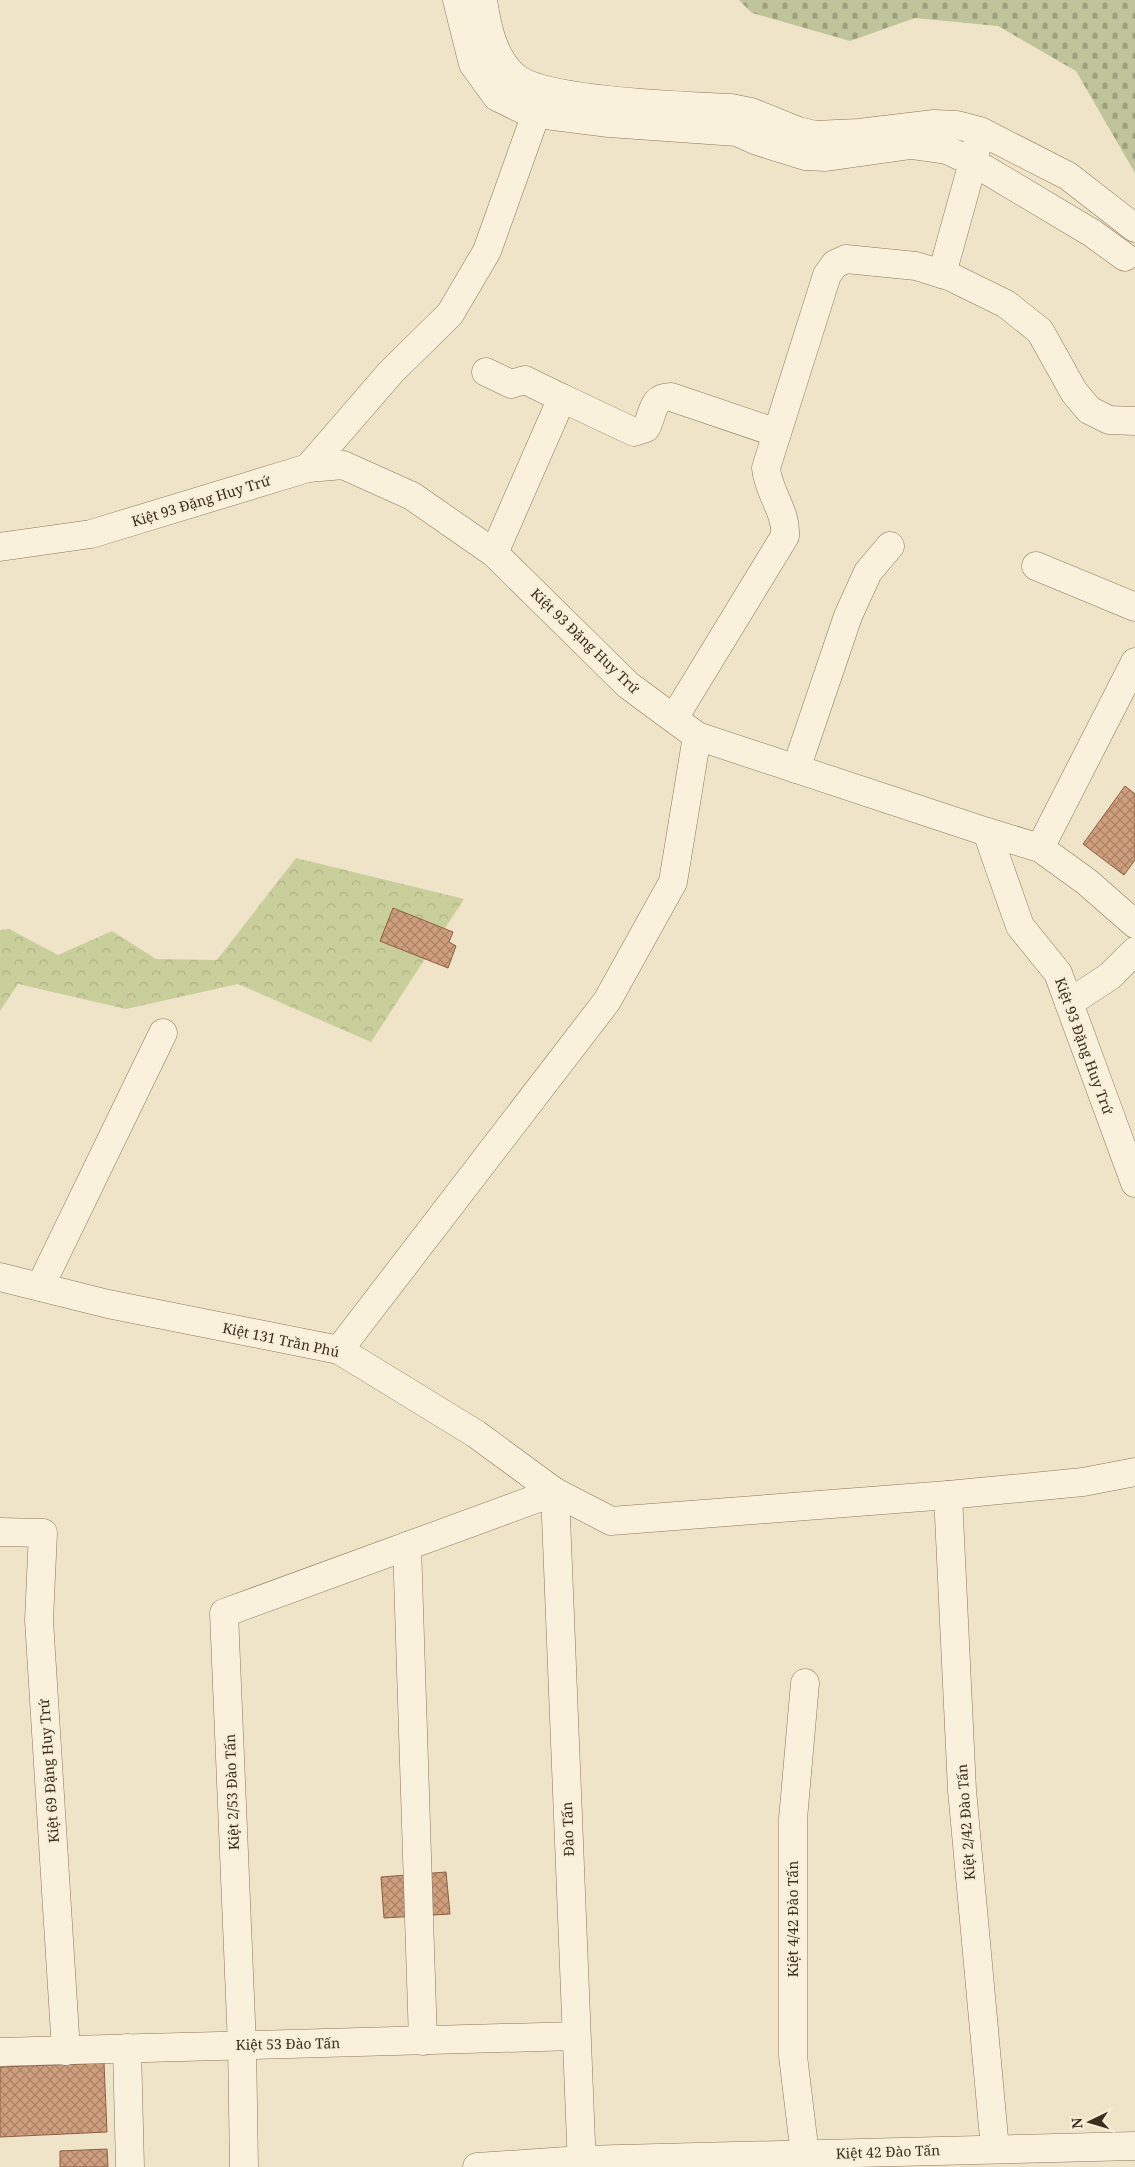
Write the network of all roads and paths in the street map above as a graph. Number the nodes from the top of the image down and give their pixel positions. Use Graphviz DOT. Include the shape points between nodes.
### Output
graph roads {
  1 [pos="457,0"];
  2 [pos="483,0"];
  3 [pos="540,102"];
  4 [pos="976,147"];
  5 [pos="1135,228"];
  6 [pos="1125,257"];
  7 [pos="942,274"];
  8 [pos="486,372"];
  9 [pos="562,398"];
  10 [pos="1135,421"];
  11 [pos="777,433"];
  12 [pos="308,468"];
  13 [pos="890,546"];
  14 [pos="0,547"];
  15 [pos="494,553"];
  16 [pos="1036,566"];
  17 [pos="1135,608"];
  18 [pos="1135,662"];
  19 [pos="674,718"];
  20 [pos="697,736"];
  21 [pos="796,769"];
  22 [pos="987,832"];
  23 [pos="1040,848"];
  24 [pos="1135,924"];
  25 [pos="1135,951"];
  26 [pos="1070,1003"];
  27 [pos="163,1033"];
  28 [pos="1135,1183"];
  29 [pos="0,1277"];
  30 [pos="40,1287"];
  31 [pos="339,1350"];
  32 [pos="1135,1472"];
  33 [pos="556,1492"];
  34 [pos="948,1495"];
  35 [pos="0,1532"];
  36 [pos="407,1546"];
  37 [pos="804,1683"];
  38 [pos="576,2036"];
  39 [pos="423,2041"];
  40 [pos="242,2045"];
  41 [pos="127,2048"];
  42 [pos="66,2051"];
  43 [pos="0,2052"];
  44 [pos="1135,2146"];
  45 [pos="994,2149"];
  46 [pos="805,2155"];
  47 [pos="581,2163"];
  48 [pos="130,2167"];
  49 [pos="244,2167"];
  50 [pos="477,2167"];
  1 -- 3 [label="street" via="473,64 497,97"];
  2 -- 3 [label="street" via="493,46 501,62 515,77 530,86"];
  3 -- 4 [label="street" via="609,123 737,132 805,156 826,157 911,145 947,150"];
  3 -- 12 [label="street" via="487,251 450,314 392,372"];
  4 -- 5 [label="street" via="1068,176"];
  4 -- 6 [label="street"];
  4 -- 7 [label="street"];
  7 -- 10 [label="street" via="1006,304 1040,332 1088,410 1109,420"];
  7 -- 11 [label="street" via="916,266 846,259 835,264 827,275"];
  8 -- 9 [label="street" via="511,384 525,380"];
  9 -- 11 [label="street" via="634,432 646,428 658,399 672,397"];
  9 -- 15 [label="street"];
  11 -- 19 [label="street" via="766,468 768,483 784,522 785,536"];
  12 -- 14 [label="street, Kiệt 93 Đặng Huy Trứ" via="91,534"];
  12 -- 15 [label="street, Kiệt 93 Đặng Huy Trứ" via="343,465 412,496"];
  13 -- 21 [label="street" via="868,572 848,616"];
  15 -- 19 [label="street, Kiệt 93 Đặng Huy Trứ" via="628,685"];
  16 -- 17 [label="street"];
  18 -- 23 [label="street"];
  19 -- 20 [label="street, Kiệt 93 Đặng Huy Trứ"];
  20 -- 21 [label="street, Kiệt 93 Đặng Huy Trứ"];
  20 -- 31 [label="street" via="674,882 607,1001"];
  21 -- 22 [label="street, Kiệt 93 Đặng Huy Trứ"];
  22 -- 23 [label="street"];
  22 -- 26 [label="street, Kiệt 93 Đặng Huy Trứ" via="1020,926 1058,973"];
  23 -- 24 [label="street" via="1087,882"];
  25 -- 26 [label="street" via="1110,976"];
  26 -- 28 [label="street, Kiệt 93 Đặng Huy Trứ"];
  27 -- 30 [label="street"];
  29 -- 30 [label="street, Kiệt 131 Trần Phú"];
  30 -- 31 [label="street, Kiệt 131 Trần Phú" via="108,1304"];
  31 -- 33 [label="street, Kiệt 131 Trần Phú" via="476,1434"];
  32 -- 34 [label="street, Kiệt 131 Trần Phú" via="1083,1482"];
  33 -- 34 [label="street, Kiệt 131 Trần Phú" via="611,1521"];
  33 -- 36 [label="street, Kiệt 2/53 Đào Tấn"];
  33 -- 38 [label="street, Đào Tấn"];
  34 -- 45 [label="street, Kiệt 2/42 Đào Tấn" via="962,1790"];
  35 -- 42 [label="street, Kiệt 69 Đặng Huy Trứ" via="43,1534 39,1620"];
  36 -- 39 [label="street"];
  36 -- 40 [label="street, Kiệt 2/53 Đào Tấn" via="224,1613"];
  37 -- 46 [label="street, Kiệt 4/42 Đào Tấn" via="793,1819 793,2056"];
  38 -- 39 [label="street, Kiệt 53 Đào Tấn"];
  38 -- 47 [label="street, Đào Tấn"];
  39 -- 40 [label="street, Kiệt 53 Đào Tấn"];
  40 -- 41 [label="street, Kiệt 53 Đào Tấn"];
  40 -- 49 [label="street, Kiệt 2/53 Đào Tấn"];
  41 -- 42 [label="street, Kiệt 53 Đào Tấn"];
  41 -- 48 [label="street"];
  42 -- 43 [label="street, Kiệt 53 Đào Tấn"];
  44 -- 45 [label="street, Kiệt 42 Đào Tấn"];
  45 -- 46 [label="street, Kiệt 42 Đào Tấn"];
  46 -- 47 [label="street, Kiệt 42 Đào Tấn"];
  47 -- 50 [label="street, Kiệt 42 Đào Tấn"];
}
